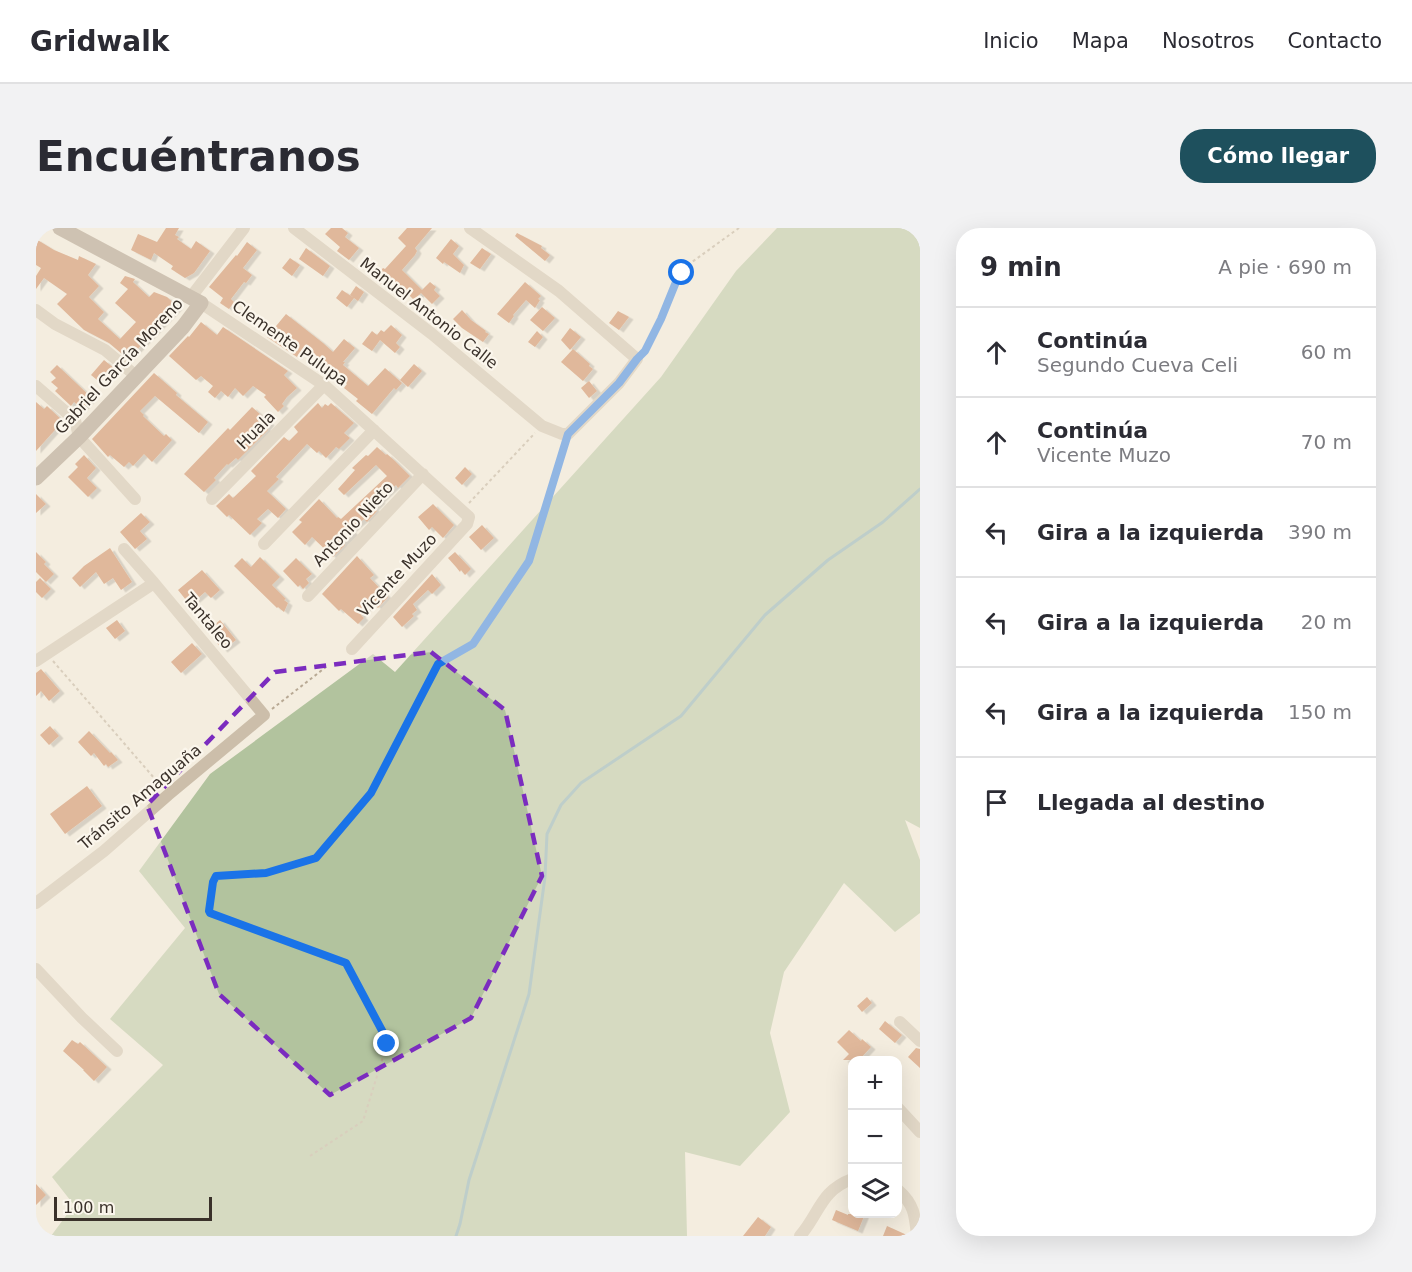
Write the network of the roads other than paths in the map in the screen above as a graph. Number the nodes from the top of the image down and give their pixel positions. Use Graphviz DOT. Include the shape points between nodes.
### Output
graph roads {
  1 [pos="60,228"];
  2 [pos="244,228"];
  3 [pos="294,228"];
  4 [pos="470,228"];
  5 [pos="196,300"];
  6 [pos="36,310"];
  7 [pos="135,376"];
  8 [pos="324,385"];
  9 [pos="36,386"];
  10 [pos="374,430"];
  11 [pos="79,436"];
  12 [pos="423,474"];
  13 [pos="36,478"];
  14 [pos="135,499"];
  15 [pos="212,499"];
  16 [pos="467,524"];
  17 [pos="264,544"];
  18 [pos="124,549"];
  19 [pos="154,583"];
  20 [pos="308,596"];
  21 [pos="352,648"];
  22 [pos="36,661"];
  23 [pos="264,715"];
  24 [pos="36,903"];
  25 [pos="36,969"];
  26 [pos="900,1022"];
  27 [pos="920,1041"];
  28 [pos="117,1051"];
  29 [pos="899,1110"];
  30 [pos="920,1132"];
  31 [pos="848,1181"];
  32 [pos="902,1194"];
  33 [pos="800,1236"];
  34 [pos="917,1236"];
  1 -- 5 [label="street, Clemente Pulupa"];
  2 -- 5 [label="street"];
  3 -- 4 [label="street, Manuel Antonio Calle" via="432,334 542,426 568,434 619,383 637,359 559,291"];
  5 -- 7 [label="street, Gabriel García Moreno" via="183,327"];
  5 -- 8 [label="street, Clemente Pulupa"];
  6 -- 7 [label="street" via="105,350"];
  7 -- 11 [label="street, Gabriel García Moreno"];
  8 -- 10 [label="street, Clemente Pulupa"];
  8 -- 15 [label="street, Huala"];
  9 -- 11 [label="street" via="75,420"];
  10 -- 12 [label="street, Clemente Pulupa"];
  10 -- 17 [label="street"];
  11 -- 13 [label="street, Gabriel García Moreno"];
  11 -- 14 [label="street"];
  12 -- 16 [label="street, Clemente Pulupa" via="463,509 469,517"];
  12 -- 20 [label="street, Antonio Nieto"];
  16 -- 21 [label="street, Vicente Muzo"];
  18 -- 19 [label="street, Tantaleo"];
  19 -- 22 [label="street"];
  19 -- 23 [label="street, Tantaleo"];
  23 -- 24 [label="street, Tránsito Amaguaña" via="104,851"];
  25 -- 28 [label="street"];
  26 -- 27 [label="street"];
  29 -- 30 [label="street"];
  31 -- 33 [label="street" via="820,1203"];
  32 -- 34 [label="street" via="915,1213"];
}
